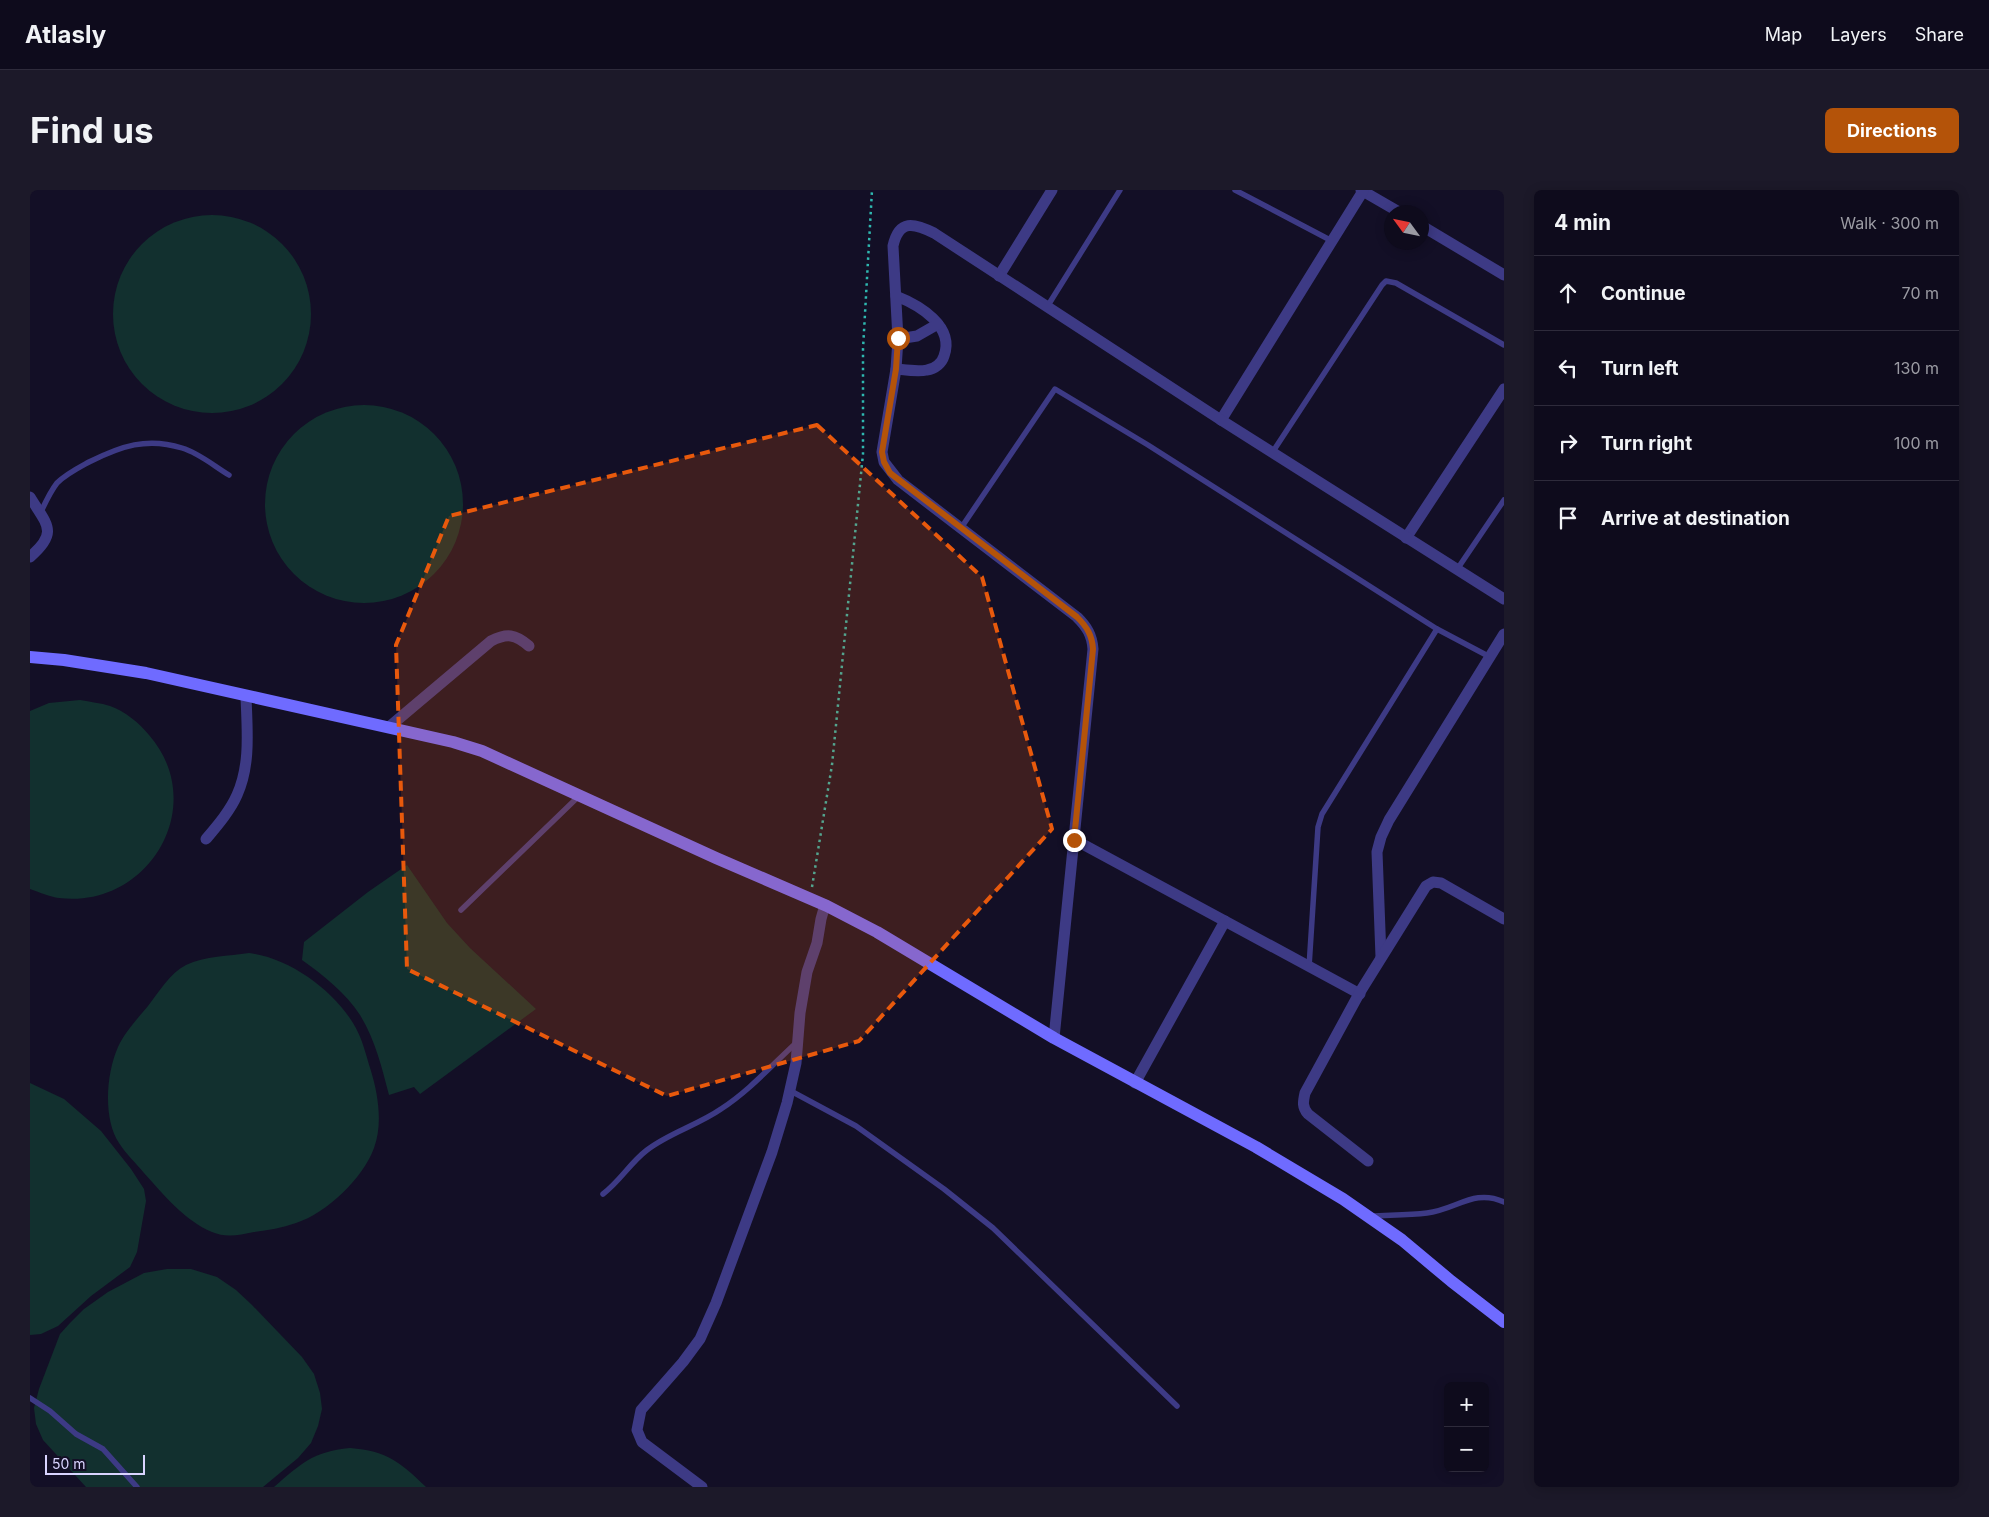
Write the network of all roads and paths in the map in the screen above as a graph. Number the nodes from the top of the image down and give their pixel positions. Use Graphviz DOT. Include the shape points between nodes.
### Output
graph roads {
  1 [pos="872,190"];
  2 [pos="1052,190"];
  3 [pos="1120,190"];
  4 [pos="1235,190"];
  5 [pos="1362,191"];
  6 [pos="1387,205"];
  7 [pos="1429,230"];
  8 [pos="1332,241"];
  9 [pos="1504,275"];
  10 [pos="999,276"];
  11 [pos="896,296"];
  12 [pos="1047,307"];
  13 [pos="938,324"];
  14 [pos="898,338"];
  15 [pos="1504,345"];
  16 [pos="896,369"];
  17 [pos="1504,390"];
  18 [pos="1221,420"];
  19 [pos="1272,453"];
  20 [pos="229,475"];
  21 [pos="30,496"];
  22 [pos="1504,500"];
  23 [pos="40,514"];
  24 [pos="961,528"];
  25 [pos="1406,538"];
  26 [pos="30,557"];
  27 [pos="1458,568"];
  28 [pos="1504,599"];
  29 [pos="1437,628"];
  30 [pos="1504,634"];
  31 [pos="528,646"];
  32 [pos="30,657"];
  33 [pos="1490,657"];
  34 [pos="246,696"];
  35 [pos="389,728"];
  36 [pos="581,795"];
  37 [pos="206,839"];
  38 [pos="1074,840"];
  39 [pos="810,898"];
  40 [pos="825,905"];
  41 [pos="461,910"];
  42 [pos="1504,919"];
  43 [pos="1226,921"];
  44 [pos="1381,957"];
  45 [pos="1309,967"];
  46 [pos="1360,994"];
  47 [pos="1054,1038"];
  48 [pos="797,1041"];
  49 [pos="1135,1083"];
  50 [pos="789,1090"];
  51 [pos="1368,1160"];
  52 [pos="604,1194"];
  53 [pos="1504,1202"];
  54 [pos="1369,1216"];
  55 [pos="1504,1322"];
  56 [pos="30,1398"];
  57 [pos="1177,1406"];
  58 [pos="137,1487"];
  59 [pos="702,1487"];
  1 -- 39 [label="path" via="863,349 864,454 832,765"];
  2 -- 10 [label="street"];
  3 -- 12 [label="lane"];
  4 -- 8 [label="lane"];
  5 -- 6 [label="street"];
  5 -- 8 [label="street"];
  7 -- 9 [label="street"];
  8 -- 18 [label="street"];
  10 -- 11 [label="street" via="920,226 909,225 900,229 893,246"];
  10 -- 12 [label="street"];
  11 -- 13 [label="street" via="910,302"];
  11 -- 14 [label="street"];
  12 -- 18 [label="street"];
  13 -- 14 [label="street" via="917,336"];
  13 -- 16 [label="street" via="946,341 943,360 929,370"];
  14 -- 16 [label="street"];
  15 -- 19 [label="lane" via="1396,283 1386,281"];
  16 -- 24 [label="street" via="882,452 884,462 898,480"];
  17 -- 25 [label="street"];
  18 -- 19 [label="street"];
  19 -- 25 [label="street"];
  20 -- 23 [label="lane" via="182,448 145,443 128,445 73,470 58,483"];
  21 -- 23 [label="street"];
  22 -- 27 [label="lane"];
  23 -- 26 [label="street" via="48,529 47,539"];
  24 -- 29 [label="lane" via="1055,389"];
  24 -- 38 [label="street" via="1077,617 1092,638"];
  25 -- 27 [label="street"];
  27 -- 28 [label="street"];
  29 -- 33 [label="lane"];
  29 -- 45 [label="lane" via="1322,814 1318,826"];
  30 -- 33 [label="street"];
  31 -- 35 [label="street" via="511,636 502,635 491,641"];
  32 -- 34 [label="street" via="108,666"];
  33 -- 44 [label="street" via="1381,837 1377,852"];
  34 -- 35 [label="street"];
  34 -- 37 [label="street" via="246,772 237,796"];
  35 -- 36 [label="street" via="482,751"];
  36 -- 39 [label="street"];
  36 -- 41 [label="lane"];
  38 -- 43 [label="street"];
  38 -- 47 [label="street"];
  39 -- 40 [label="street"];
  40 -- 47 [label="street" via="877,932"];
  40 -- 48 [label="street" via="807,972"];
  42 -- 44 [label="street" via="1441,883 1433,882 1426,886"];
  43 -- 45 [label="street"];
  43 -- 49 [label="street"];
  44 -- 46 [label="street"];
  45 -- 46 [label="street"];
  46 -- 51 [label="street" via="1303,1102 1308,1114"];
  47 -- 49 [label="street"];
  48 -- 50 [label="street" via="796,1063"];
  48 -- 52 [label="lane" via="720,1110 648,1149"];
  49 -- 54 [label="street" via="1256,1148"];
  50 -- 57 [label="lane" via="856,1126 993,1228"];
  50 -- 59 [label="street" via="772,1152 700,1339 641,1410 637,1430 642,1442"];
  53 -- 54 [label="lane" via="1484,1196 1427,1213"];
  54 -- 55 [label="street"];
  56 -- 58 [label="lane" via="76,1434 103,1449"];
}
